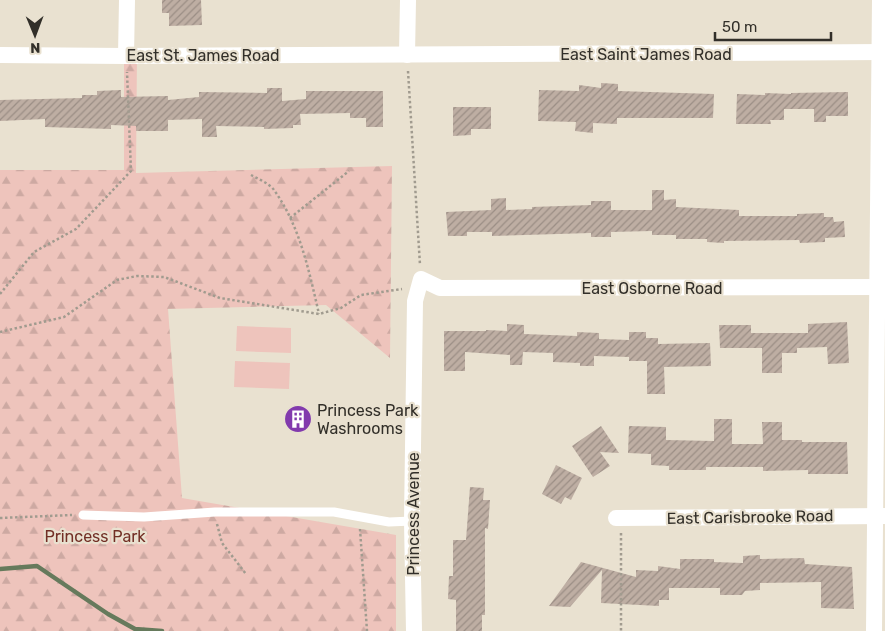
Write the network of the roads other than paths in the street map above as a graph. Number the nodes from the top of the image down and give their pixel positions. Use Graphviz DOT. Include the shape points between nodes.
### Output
graph roads {
  1 [pos="128,0"];
  2 [pos="408,0"];
  3 [pos="880,0"];
  4 [pos="882,52"];
  5 [pos="0,55"];
  6 [pos="407,55"];
  7 [pos="126,56"];
  8 [pos="420,282"];
  9 [pos="881,287"];
  10 [pos="83,515"];
  11 [pos="880,516"];
  12 [pos="618,519"];
  13 [pos="412,521"];
  14 [pos="414,631"];
  15 [pos="874,631"];
  1 -- 7 [label="street"];
  2 -- 6 [label="street"];
  3 -- 4 [label="street"];
  4 -- 6 [label="street, East Saint James Road"];
  4 -- 9 [label="street"];
  5 -- 7 [label="street, East St. James Road"];
  6 -- 7 [label="street, East St. James Road"];
  8 -- 9 [label="street, East Osborne Road" via="440,288"];
  8 -- 13 [label="street, Princess Avenue" via="415,301"];
  9 -- 11 [label="street"];
  10 -- 13 [label="lane" via="144,517 215,512 334,512 389,522"];
  11 -- 12 [label="street, East Carisbrooke Road"];
  11 -- 15 [label="street"];
  13 -- 14 [label="street, Princess Avenue"];
}
